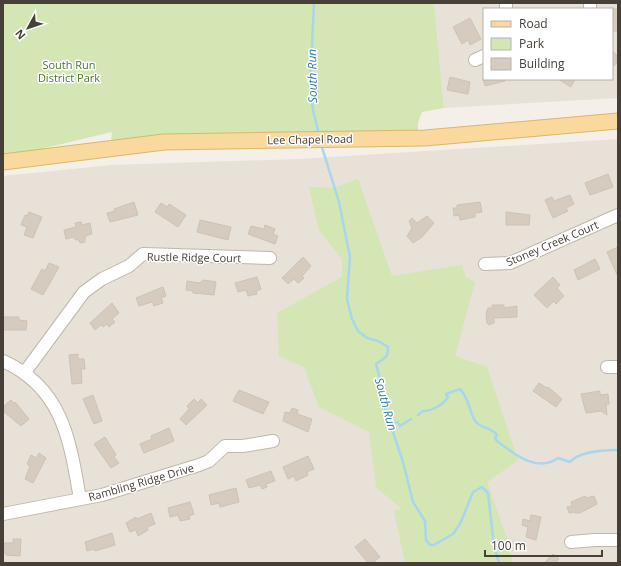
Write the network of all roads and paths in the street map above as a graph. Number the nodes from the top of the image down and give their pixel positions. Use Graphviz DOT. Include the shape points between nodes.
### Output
graph roads {
  1 [pos="618,120"];
  2 [pos="3,162"];
  3 [pos="618,215"];
  4 [pos="270,258"];
  5 [pos="485,264"];
  6 [pos="3,361"];
  7 [pos="25,372"];
  8 [pos="272,441"];
  9 [pos="80,499"];
  10 [pos="3,514"];
  11 [pos="617,540"];
  12 [pos="571,542"];
  1 -- 2 [label="main road, Lee Chapel Road" via="457,136 164,142"];
  3 -- 5 [label="street, Stoney Creek Court" via="510,263"];
  4 -- 7 [label="street, Rustle Ridge Court" via="143,254 130,266 102,279 84,292"];
  6 -- 7 [label="street"];
  7 -- 9 [label="street" via="45,392 60,416 66,432"];
  8 -- 9 [label="street, Rambling Ridge Drive" via="225,446 204,464 102,495"];
  9 -- 10 [label="street, Rambling Ridge Drive"];
  11 -- 12 [label="street"];
}
